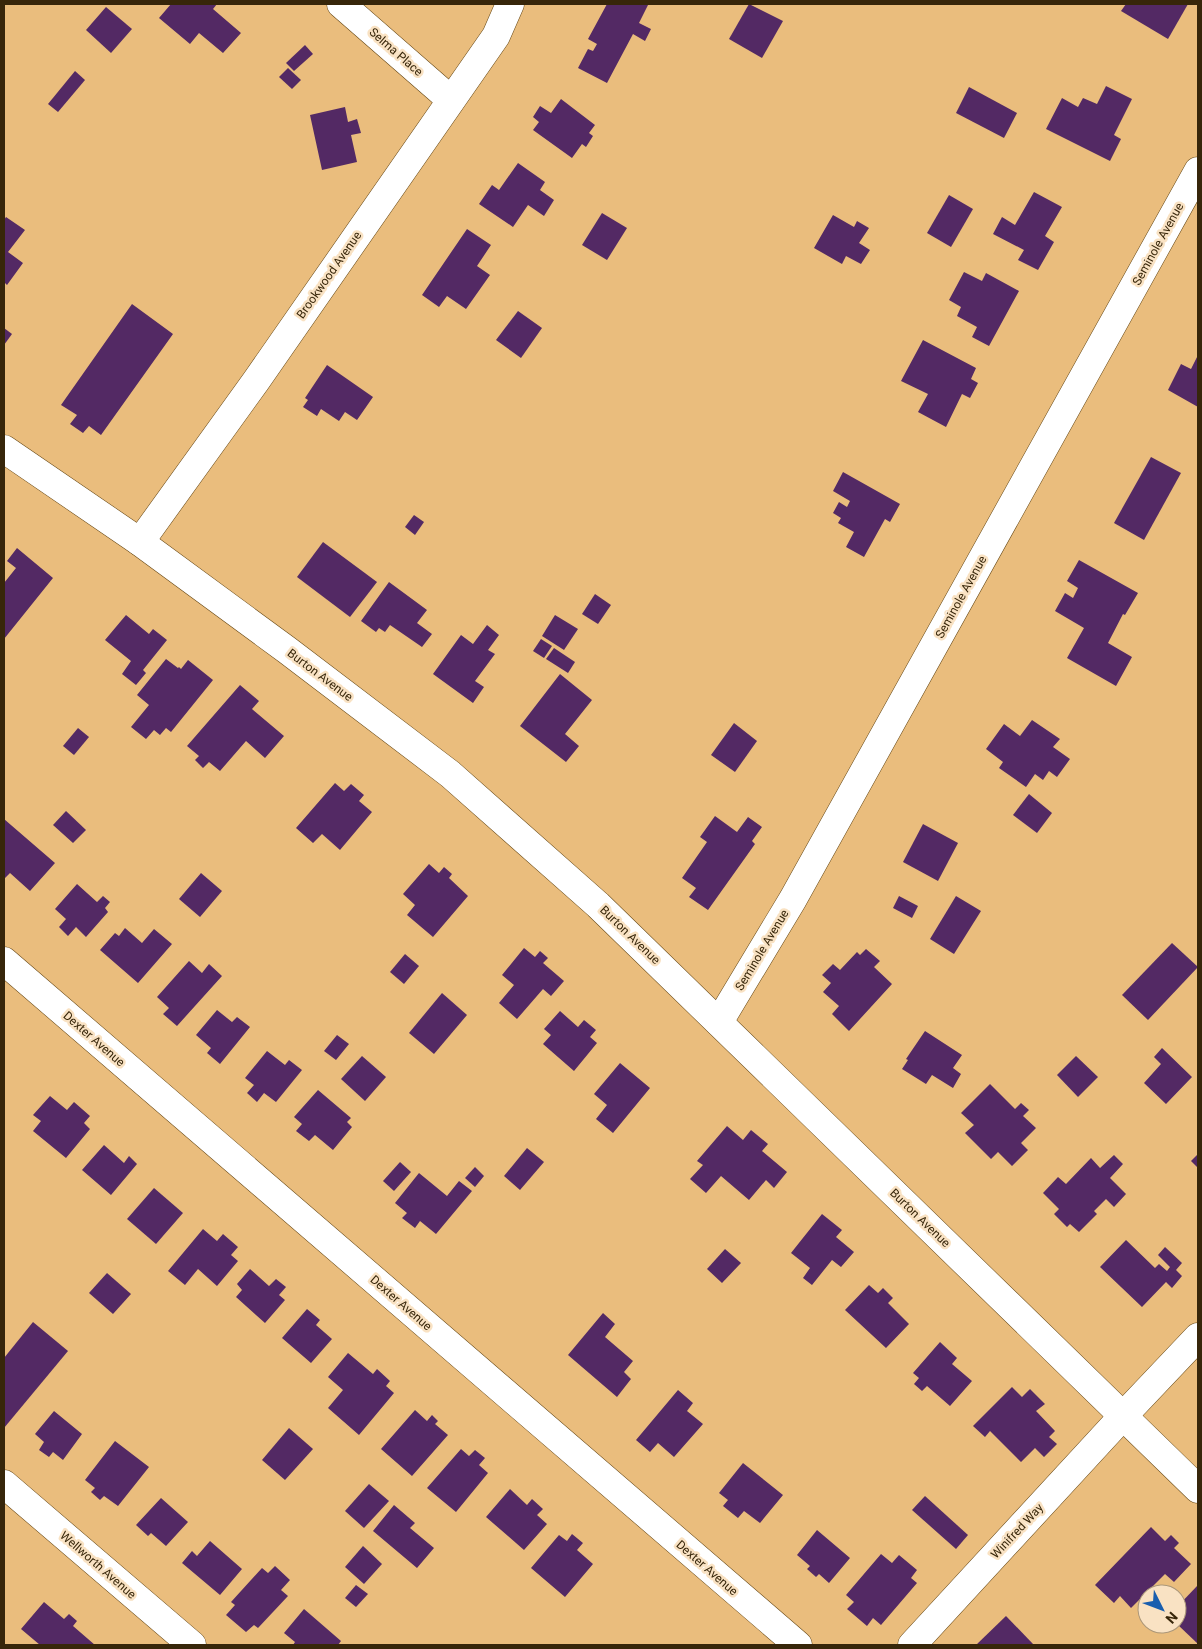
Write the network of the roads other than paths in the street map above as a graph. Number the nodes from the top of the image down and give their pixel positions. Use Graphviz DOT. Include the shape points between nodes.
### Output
graph roads {
  1 [pos="341,4"];
  2 [pos="510,4"];
  3 [pos="451,100"];
  4 [pos="1198,171"];
  5 [pos="4,448"];
  6 [pos="140,542"];
  7 [pos="4,961"];
  8 [pos="718,1022"];
  9 [pos="1198,1337"];
  10 [pos="1123,1416"];
  11 [pos="4,1484"];
  12 [pos="1198,1489"];
  13 [pos="192,1645"];
  14 [pos="798,1645"];
  15 [pos="912,1645"];
  1 -- 3 [label="street, Selma Place"];
  2 -- 3 [label="street, Brookwood Avenue" via="496,36"];
  3 -- 6 [label="street, Brookwood Avenue"];
  4 -- 8 [label="street, Seminole Avenue" via="798,890"];
  5 -- 6 [label="street, Burton Avenue"];
  6 -- 8 [label="street, Burton Avenue" via="450,774 598,904"];
  7 -- 14 [label="street, Dexter Avenue"];
  8 -- 10 [label="street, Burton Avenue"];
  9 -- 10 [label="street, Winifred Way"];
  10 -- 12 [label="street, Burton Avenue"];
  10 -- 15 [label="street, Winifred Way"];
  11 -- 13 [label="street, Wellworth Avenue"];
}
